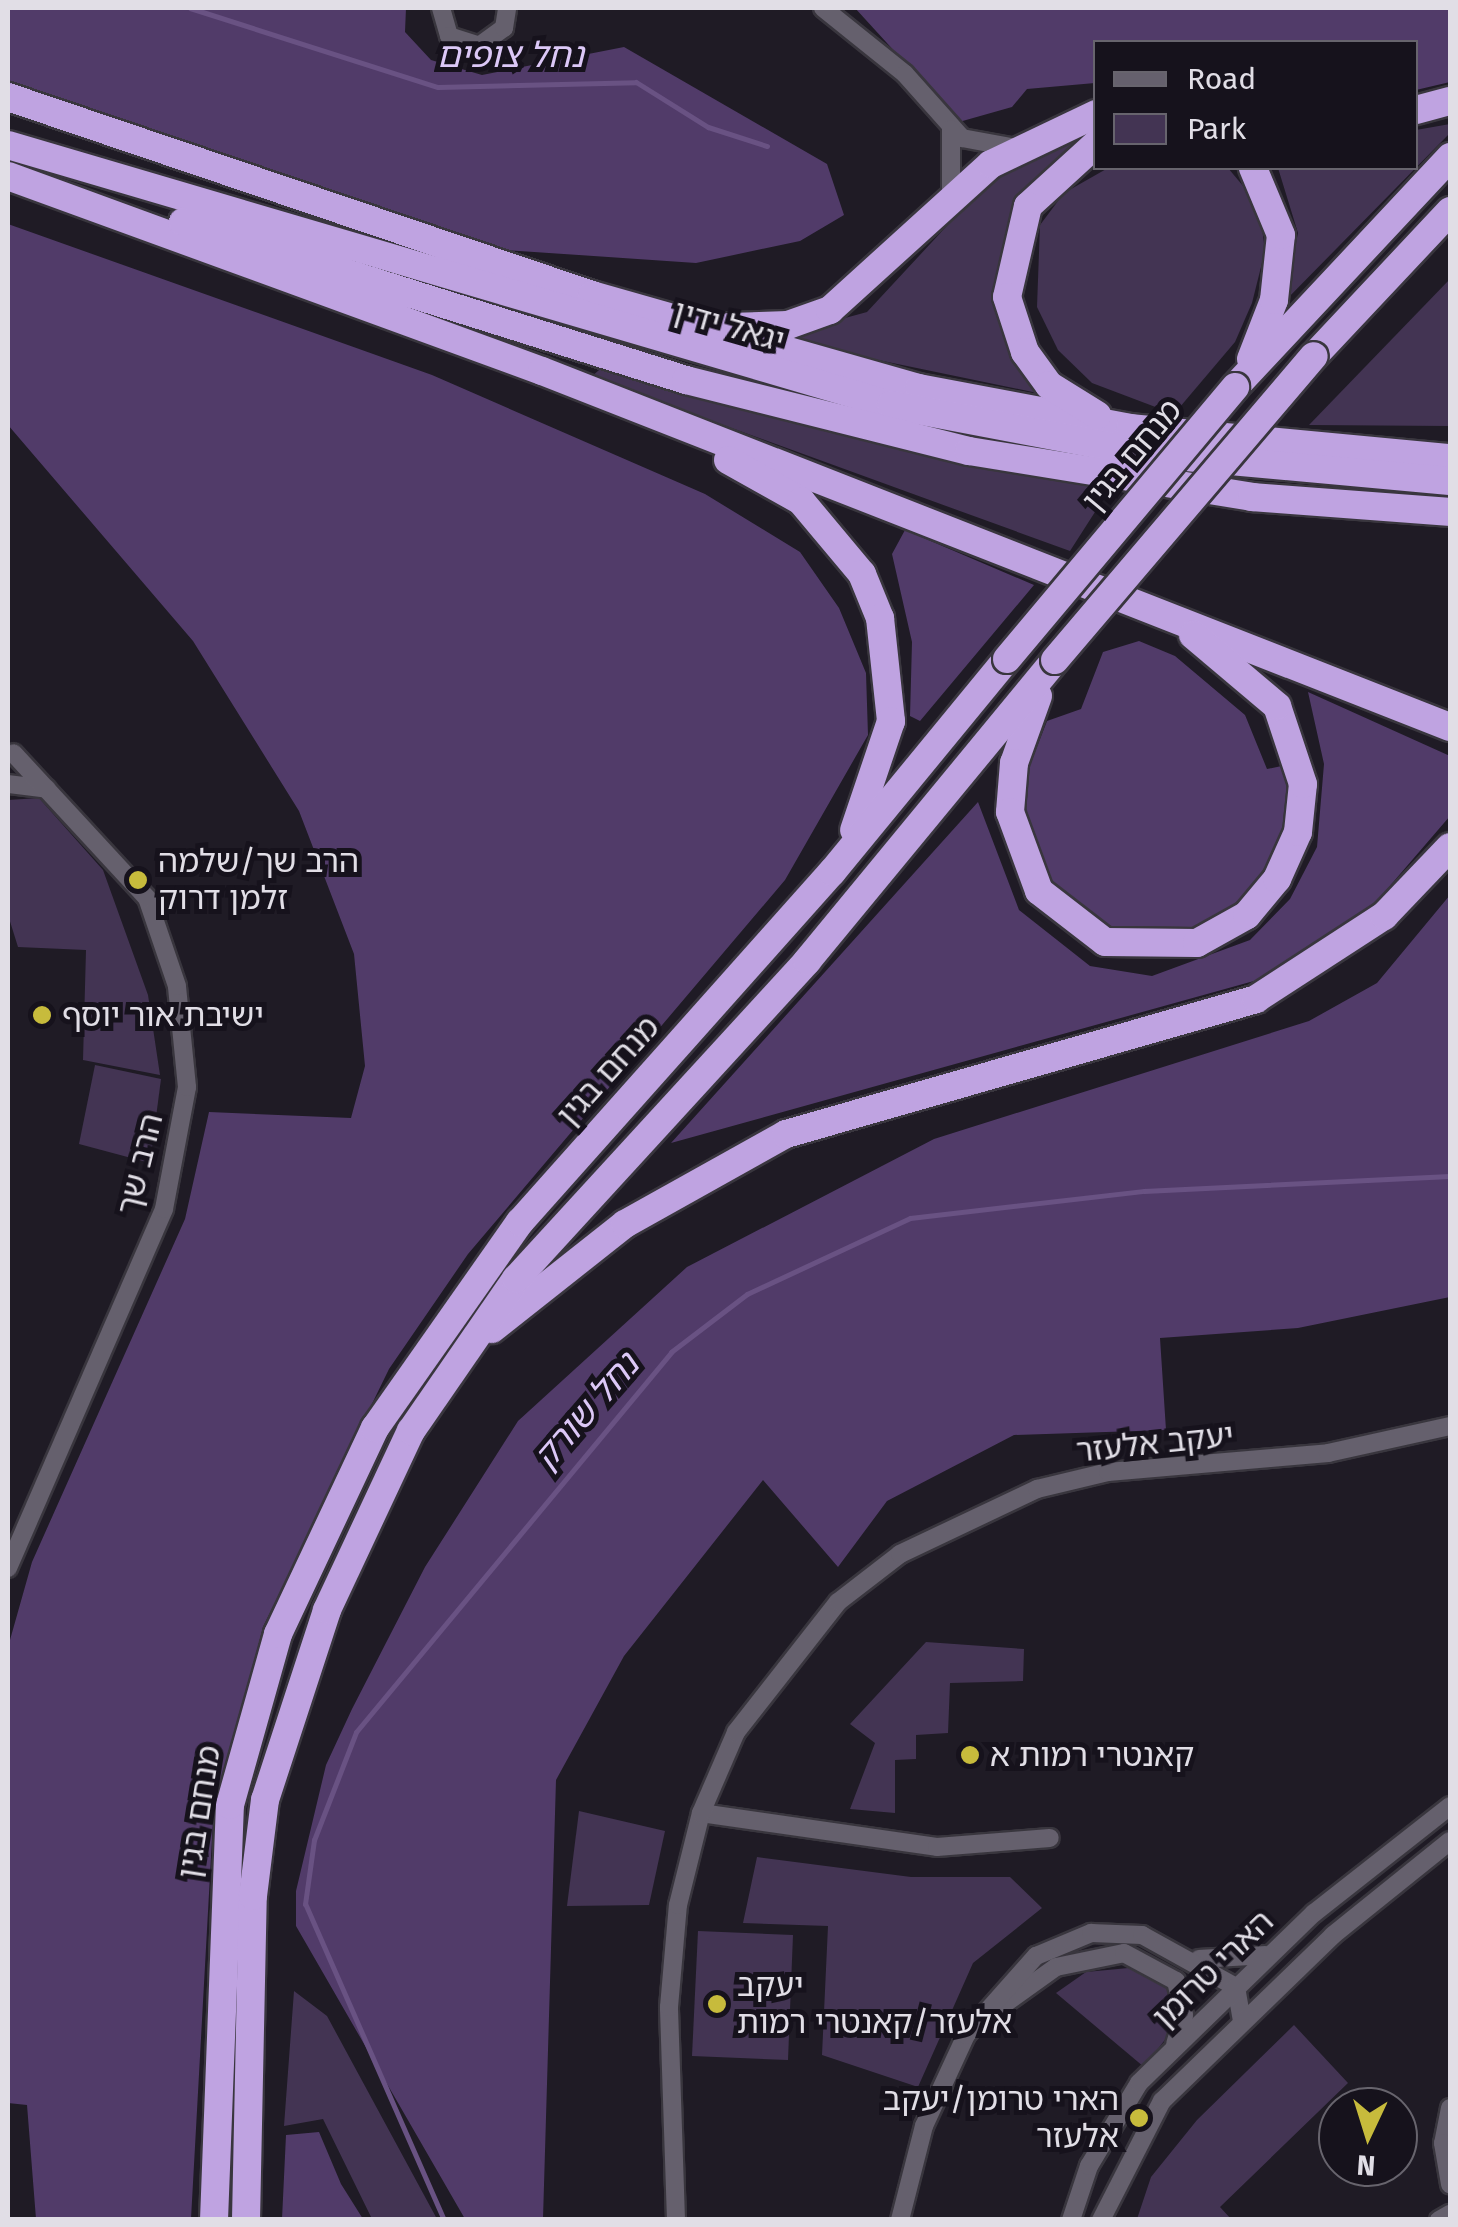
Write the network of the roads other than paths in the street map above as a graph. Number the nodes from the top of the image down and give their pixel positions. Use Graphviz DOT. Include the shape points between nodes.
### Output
graph roads {
  1 [pos="441,8"];
  2 [pos="507,8"];
  3 [pos="823,8"];
  4 [pos="8,97"];
  5 [pos="1450,101"];
  6 [pos="1418,109"];
  7 [pos="8,111"];
  8 [pos="1093,115"];
  9 [pos="948,124"];
  10 [pos="119,136"];
  11 [pos="1021,144"];
  12 [pos="8,145"];
  13 [pos="1093,147"];
  14 [pos="1450,157"];
  15 [pos="1254,170"];
  16 [pos="8,176"];
  17 [pos="949,201"];
  18 [pos="1450,210"];
  19 [pos="592,295"];
  20 [pos="1263,348"];
  21 [pos="542,371"];
  22 [pos="1130,428"];
  23 [pos="1450,458"];
  24 [pos="1450,481"];
  25 [pos="1450,512"];
  26 [pos="1136,600"];
  27 [pos="1055,660"];
  28 [pos="1450,727"];
  29 [pos="10,746"];
  30 [pos="8,776"];
  31 [pos="8,784"];
  32 [pos="48,790"];
  33 [pos="1450,847"];
  34 [pos="832,872"];
  35 [pos="450,1366"];
  36 [pos="1450,1426"];
  37 [pos="8,1568"];
  38 [pos="1450,1806"];
  39 [pos="701,1813"];
  40 [pos="1050,1838"];
  41 [pos="1450,1841"];
  42 [pos="1183,1953"];
  43 [pos="1272,1954"];
  44 [pos="1236,1987"];
  45 [pos="1242,2022"];
  46 [pos="966,2035"];
  47 [pos="1173,2049"];
  48 [pos="1450,2108"];
  49 [pos="1450,2184"];
  50 [pos="1450,2214"];
  51 [pos="214,2220"];
  52 [pos="246,2220"];
  53 [pos="676,2220"];
  54 [pos="900,2220"];
  55 [pos="1072,2220"];
  56 [pos="1100,2220"];
  57 [pos="1439,2220"];
  1 -- 2 [label="street" via="449,36 479,46 504,28"];
  3 -- 9 [label="street" via="905,74"];
  4 -- 10 [label="highway"];
  5 -- 6 [label="highway"];
  7 -- 10 [label="highway"];
  8 -- 11 [label="highway"];
  9 -- 11 [label="street" via="978,146"];
  9 -- 17 [label="street" via="958,158"];
  10 -- 19 [label="highway"];
  11 -- 17 [label="highway"];
  12 -- 24 [label="highway, יגאל ידין" via="891,405 1142,453"];
  13 -- 22 [label="highway" via="1028,206 1007,297 1024,352 1048,385"];
  14 -- 20 [label="highway"];
  15 -- 20 [label="highway" via="1281,235"];
  16 -- 21 [label="highway"];
  16 -- 25 [label="highway, יגאל ידין" via="354,271 686,380 968,451 1252,497"];
  17 -- 19 [label="highway" via="850,299 788,325 705,324"];
  18 -- 27 [label="highway, מנחם בגין, bridge" via="1314,356"];
  19 -- 22 [label="highway" via="919,388"];
  20 -- 34 [label="highway, מנחם בגין, bridge"];
  21 -- 26 [label="highway"];
  21 -- 34 [label="highway" via="802,501 862,574 891,671 891,720 880,771"];
  22 -- 23 [label="highway"];
  26 -- 27 [label="highway" via="1251,678 1277,706 1300,760 1302,812 1288,858 1263,898 1227,929 1197,943 1134,949 1081,929 1038,890 1016,844 1010,786"];
  26 -- 28 [label="highway"];
  27 -- 35 [label="highway, מנחם בגין" via="807,961 528,1266"];
  29 -- 30 [label="street"];
  29 -- 32 [label="street, הרב שך"];
  31 -- 32 [label="street"];
  32 -- 37 [label="street, הרב שך" via="123,866 157,920 180,999 187,1087 164,1209"];
  33 -- 35 [label="highway" via="1384,916 1256,999 869,1106 699,1174"];
  34 -- 51 [label="highway, מנחם בגין" via="520,1222 418,1357 278,1634 230,1804"];
  35 -- 52 [label="highway, מנחם בגין" via="327,1610 265,1800 251,1935"];
  36 -- 39 [label="street, יעקב אלעזר" via="1289,1458 1108,1472 966,1516 884,1566 783,1662 736,1732"];
  38 -- 43 [label="street, הארי טרומן"];
  39 -- 40 [label="street" via="938,1847"];
  39 -- 53 [label="street, יעקב אלעזר" via="678,1904 669,2007"];
  41 -- 45 [label="street, הארי טרומן"];
  42 -- 43 [label="street" via="1224,1962"];
  42 -- 44 [label="street"];
  42 -- 46 [label="street" via="1122,1932 1077,1937 1006,1980"];
  43 -- 44 [label="street, הארי טרומן"];
  44 -- 45 [label="street"];
  44 -- 47 [label="street, הארי טרומן"];
  45 -- 56 [label="street, הארי טרומן" via="1162,2101"];
  46 -- 47 [label="street" via="1042,1974 1124,1953 1176,1981 1184,2016"];
  46 -- 54 [label="street" via="924,2126"];
  47 -- 55 [label="street, הארי טרומן" via="1110,2128"];
  48 -- 49 [label="street" via="1442,2143"];
  50 -- 57 [label="street"];
}
